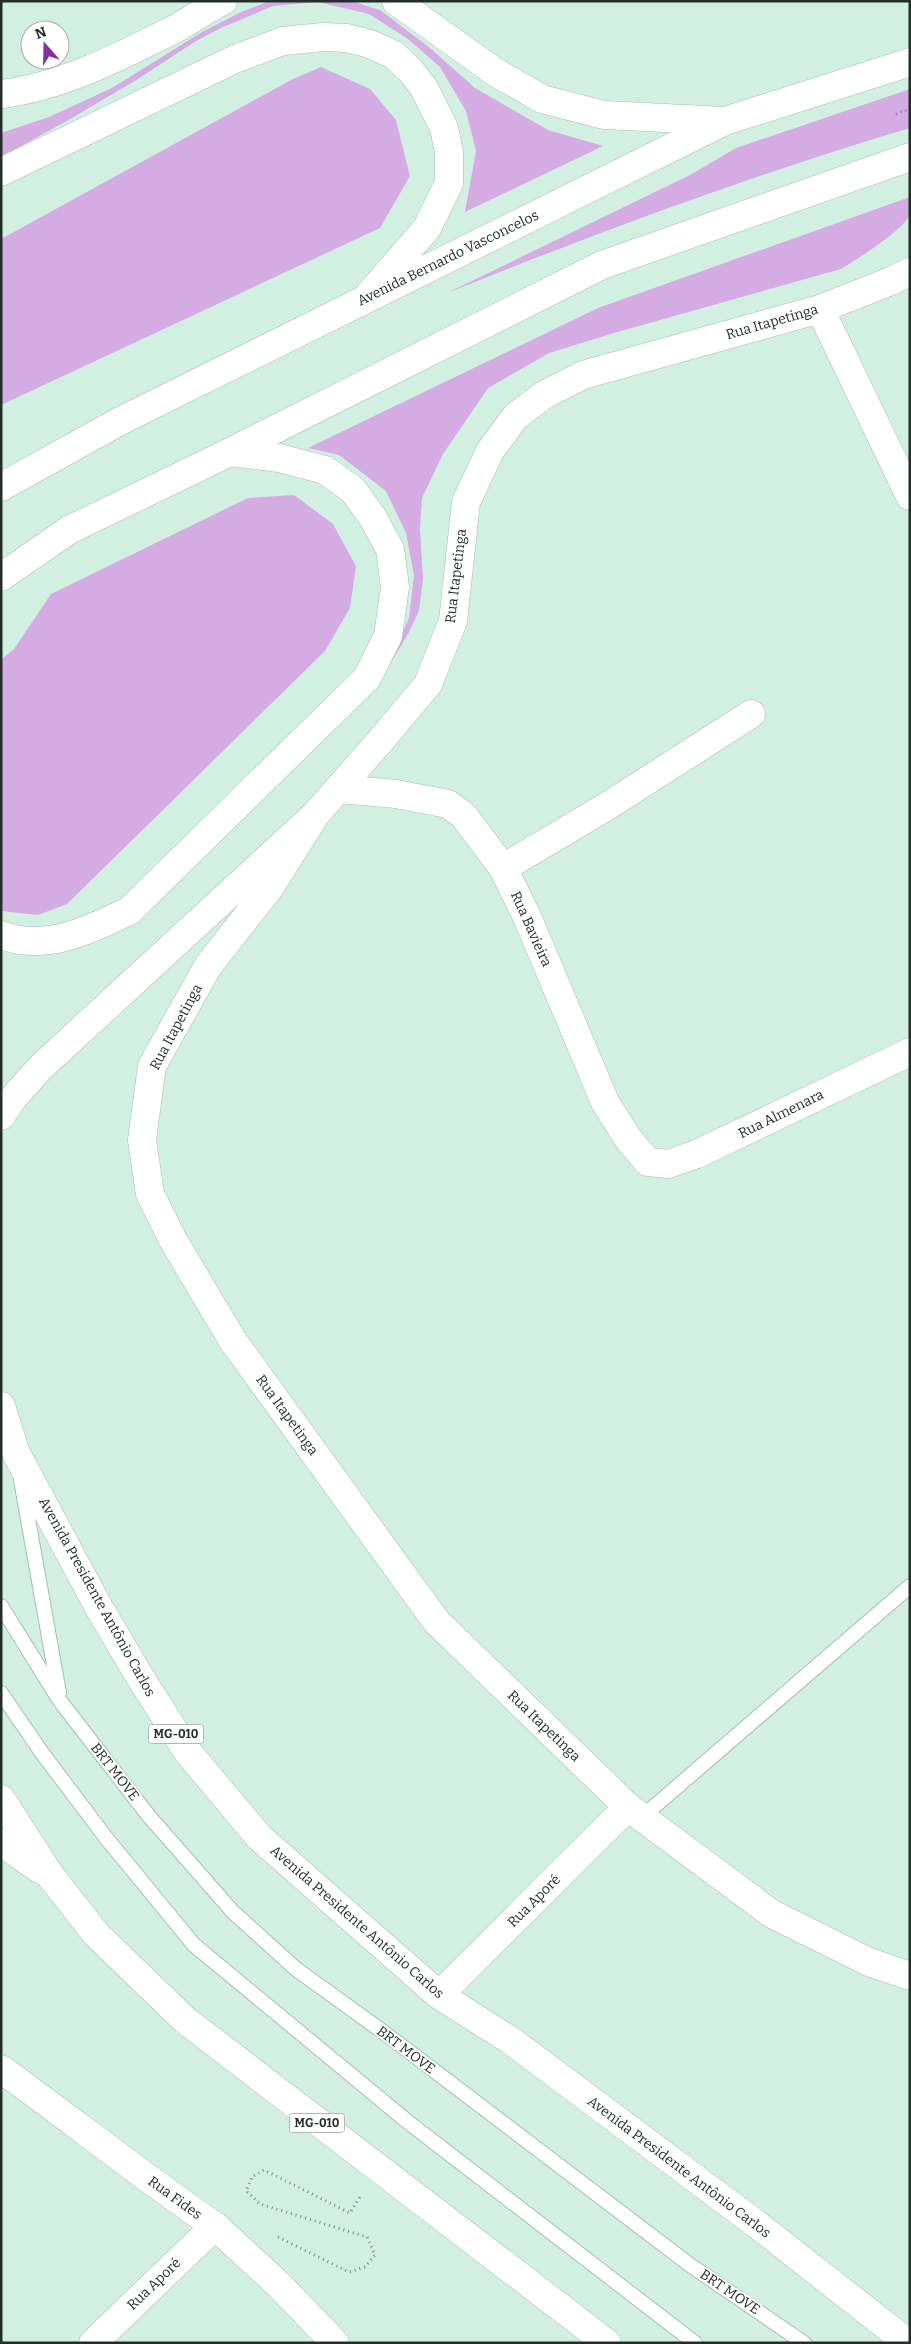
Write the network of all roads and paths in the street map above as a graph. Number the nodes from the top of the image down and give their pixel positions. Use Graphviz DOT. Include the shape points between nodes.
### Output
graph roads {
  1 [pos="224,1"];
  2 [pos="396,1"];
  3 [pos="910,62"];
  4 [pos="1,94"];
  5 [pos="910,109"];
  6 [pos="896,114"];
  7 [pos="725,121"];
  8 [pos="910,157"];
  9 [pos="1,172"];
  10 [pos="910,272"];
  11 [pos="368,296"];
  12 [pos="820,309"];
  13 [pos="230,452"];
  14 [pos="1,487"];
  15 [pos="910,496"];
  16 [pos="1,577"];
  17 [pos="751,714"];
  18 [pos="339,789"];
  19 [pos="316,814"];
  20 [pos="503,868"];
  21 [pos="1,935"];
  22 [pos="910,1052"];
  23 [pos="1,1116"];
  24 [pos="648,1162"];
  25 [pos="1,1406"];
  26 [pos="16,1453"];
  27 [pos="910,1586"];
  28 [pos="1,1606"];
  29 [pos="1,1693"];
  30 [pos="60,1701"];
  31 [pos="1,1799"];
  32 [pos="635,1812"];
  33 [pos="1,1842"];
  34 [pos="52,1878"];
  35 [pos="910,1976"];
  36 [pos="439,1995"];
  37 [pos="1,2069"];
  38 [pos="376,2169"];
  39 [pos="214,2226"];
  40 [pos="269,2233"];
  41 [pos="93,2343"];
  42 [pos="335,2343"];
  43 [pos="607,2343"];
  44 [pos="695,2343"];
  45 [pos="804,2343"];
  46 [pos="908,2343"];
  1 -- 4 [label="main road" via="177,28 85,70 42,87"];
  2 -- 7 [label="main road" via="494,72 542,99 604,115"];
  3 -- 7 [label="main road, Avenida Bernardo Vasconcelos"];
  5 -- 6 [label="path"];
  7 -- 11 [label="main road, Avenida Bernardo Vasconcelos"];
  8 -- 13 [label="main road" via="602,265"];
  9 -- 11 [label="main road" via="235,59 283,42 323,37 347,38 370,44 394,55 424,88 444,128 449,152 449,183 427,228"];
  10 -- 12 [label="main road, Rua Itapetinga"];
  11 -- 14 [label="main road, Avenida Bernardo Vasconcelos" via="122,420"];
  12 -- 15 [label="main road"];
  12 -- 18 [label="main road, Rua Itapetinga" via="583,374 544,395 516,416 490,451 466,502 453,621 428,684"];
  13 -- 16 [label="main road" via="69,530"];
  13 -- 21 [label="main road" via="279,458 326,470 353,490 390,549 395,587 388,636 367,678 129,911 89,930 51,941 16,940"];
  17 -- 20 [label="main road"];
  18 -- 19 [label="main road, Rua Itapetinga"];
  18 -- 20 [label="main road, Rua Bavieira" via="396,794 448,804 464,815"];
  19 -- 23 [label="main road" via="41,1067 14,1096"];
  19 -- 32 [label="main road, Rua Itapetinga" via="270,887 208,966 152,1066 142,1140 150,1194 173,1240 233,1340 436,1621"];
  20 -- 24 [label="main road, Rua Bavieira" via="605,1102 629,1140"];
  22 -- 24 [label="main road, Rua Almenara" via="697,1154 668,1164"];
  25 -- 26 [label="main road, Avenida Presidente Antônio Carlos / MG-010"];
  26 -- 30 [label="lane, BRT MOVE"];
  26 -- 36 [label="main road, Avenida Presidente Antônio Carlos / MG-010" via="98,1606 187,1751 259,1837"];
  27 -- 32 [label="lane"];
  28 -- 30 [label="lane, BRT MOVE"];
  29 -- 44 [label="lane" via="107,1839 194,1945 408,2122"];
  30 -- 45 [label="lane, BRT MOVE" via="148,1815 233,1912 296,1969 690,2265"];
  31 -- 34 [label="main road, MG-010"];
  32 -- 35 [label="main road, Rua Itapetinga" via="772,1914 869,1962"];
  32 -- 36 [label="main road, Rua Aporé"];
  33 -- 34 [label="main road"];
  34 -- 38 [label="main road, MG-010" via="96,1934 185,2020"];
  36 -- 46 [label="main road, Avenida Presidente Antônio Carlos / MG-010" via="526,2052 755,2223"];
  37 -- 39 [label="main road, Rua Fides"];
  38 -- 40 [label="path" via="350,2213 264,2170 252,2177 246,2191 260,2204 367,2237 375,2254 365,2267 349,2272"];
  38 -- 43 [label="main road, MG-010"];
  39 -- 41 [label="main road, Rua Aporé"];
  39 -- 42 [label="main road, Rua Fides" via="279,2285"];
}
